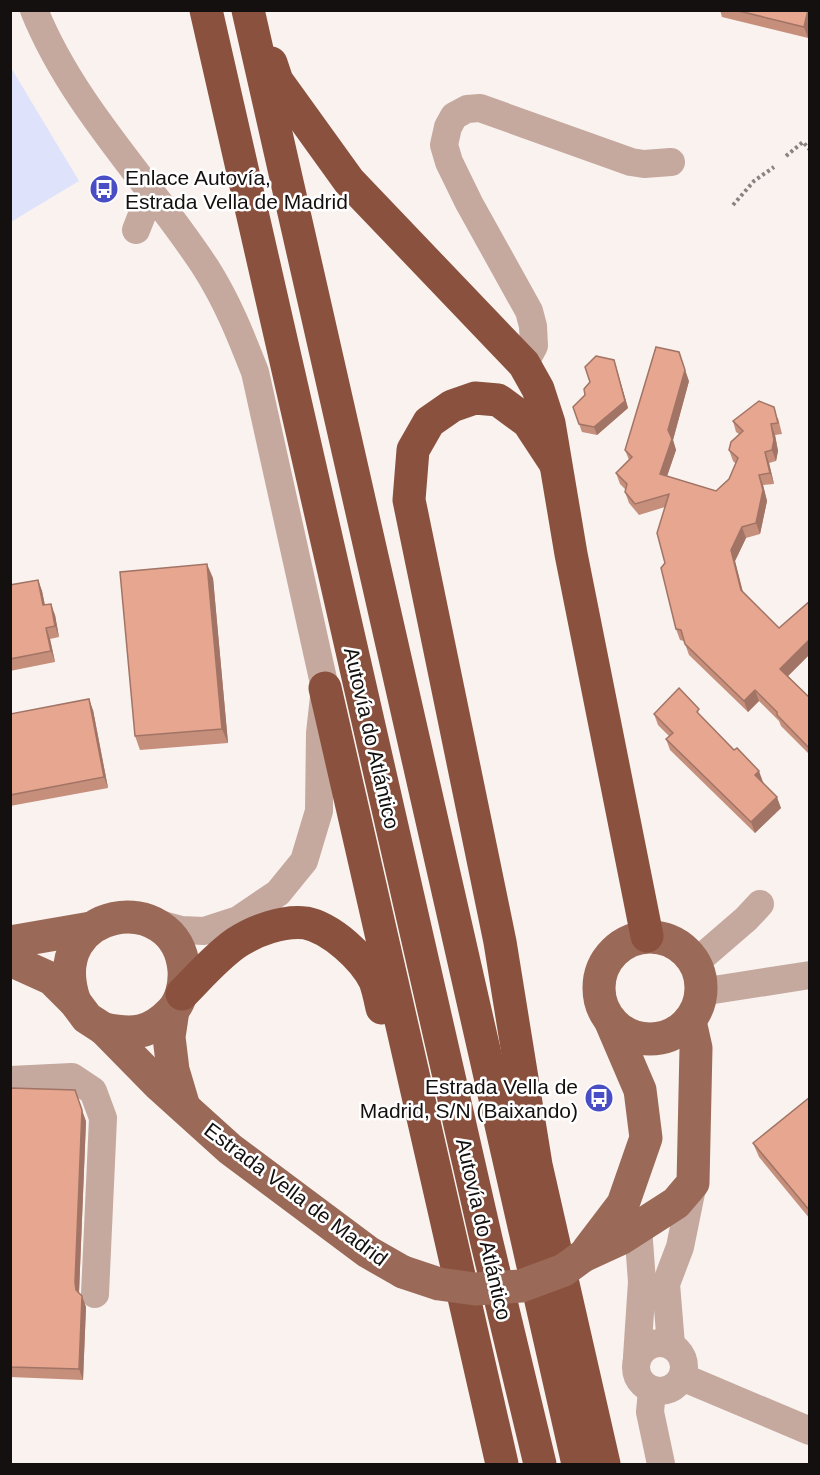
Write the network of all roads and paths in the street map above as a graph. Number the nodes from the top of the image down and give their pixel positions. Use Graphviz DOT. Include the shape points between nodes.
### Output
graph roads {
  1 [pos="34,10"];
  2 [pos="206,10"];
  3 [pos="248,10"];
  4 [pos="254,10"];
  5 [pos="810,150"];
  6 [pos="786,156"];
  7 [pos="671,162"];
  8 [pos="774,167"];
  9 [pos="151,192"];
  10 [pos="733,205"];
  11 [pos="136,230"];
  12 [pos="524,364"];
  13 [pos="555,463"];
  14 [pos="326,688"];
  15 [pos="760,904"];
  16 [pos="152,922"];
  17 [pos="91,928"];
  18 [pos="647,936"];
  19 [pos="10,942"];
  20 [pos="10,960"];
  21 [pos="810,975"];
  22 [pos="696,992"];
  23 [pos="75,1002"];
  24 [pos="178,1002"];
  25 [pos="610,1020"];
  26 [pos="104,1029"];
  27 [pos="10,1080"];
  28 [pos="640,1090"];
  29 [pos="418,1094"];
  30 [pos="184,1107"];
  31 [pos="693,1183"];
  32 [pos="638,1227"];
  33 [pos="583,1256"];
  34 [pos="95,1294"];
  35 [pos="671,1345"];
  36 [pos="637,1357"];
  37 [pos="682,1377"];
  38 [pos="652,1390"];
  39 [pos="810,1431"];
  40 [pos="502,1464"];
  41 [pos="540,1464"];
  42 [pos="578,1464"];
  43 [pos="604,1464"];
  44 [pos="661,1464"];
  1 -- 9 [label="street" via="46,40 84,102"];
  2 -- 41 [label="highway, Autovía do Atlántico"];
  3 -- 42 [label="highway, Autovía do Atlántico"];
  4 -- 12 [label="highway" via="277,81 349,181"];
  5 -- 6 [label="path" via="803,142"];
  7 -- 12 [label="street" via="631,162 480,108 454,116 444,145 449,162 530,311 534,346"];
  8 -- 10 [label="path" via="754,181"];
  9 -- 11 [label="street"];
  9 -- 14 [label="street" via="207,269 236,323 255,372"];
  12 -- 13 [label="highway" via="538,389"];
  13 -- 18 [label="highway"];
  13 -- 43 [label="highway" via="528,422 498,400 475,398 452,406 429,422 413,450 409,500 500,942 536,1165"];
  14 -- 16 [label="street" via="320,733 319,811 304,861 278,893 238,920 204,931"];
  14 -- 29 [label="highway"];
  15 -- 22 [label="street"];
  16 -- 17 [label="main road" via="121,917"];
  16 -- 24 [label="main road, Estrada Vella de Madrid" via="177,945 183,961 185,977"];
  17 -- 19 [label="main road"];
  17 -- 23 [label="main road" via="80,940 70,962 69,987"];
  18 -- 22 [label="main road" via="675,942 687,951"];
  18 -- 25 [label="main road" via="617,948 606,960 598,990"];
  20 -- 23 [label="main road, Estrada Vella de Madrid" via="52,979"];
  21 -- 22 [label="street"];
  22 -- 25 [label="main road" via="679,1031 665,1037 635,1037"];
  22 -- 31 [label="main road"];
  23 -- 26 [label="main road, Estrada Vella de Madrid" via="87,1018"];
  24 -- 26 [label="main road" via="159,1023 142,1031"];
  24 -- 29 [label="highway" via="236,943 259,931 305,923 320,928 361,960 375,981 394,1047"];
  24 -- 30 [label="main road, Estrada Vella de Madrid" via="169,1037 173,1070"];
  25 -- 28 [label="main road, Estrada Vella de Madrid"];
  26 -- 30 [label="main road, Estrada Vella de Madrid"];
  27 -- 34 [label="street" via="72,1077 93,1091 103,1118"];
  28 -- 32 [label="main road, Estrada Vella de Madrid" via="659,1114 663,1149"];
  28 -- 33 [label="main road, Estrada Vella de Madrid" via="646,1138 623,1204"];
  29 -- 40 [label="highway"];
  30 -- 33 [label="main road, Estrada Vella de Madrid, bridge" via="230,1149 368,1252 403,1272 439,1284 475,1289 521,1286 564,1270"];
  31 -- 32 [label="main road, Estrada Vella de Madrid" via="676,1203"];
  31 -- 35 [label="street" via="680,1247 666,1284"];
  32 -- 33 [label="main road, Estrada Vella de Madrid"];
  32 -- 36 [label="street" via="642,1282"];
  35 -- 36 [label="street" via="653,1343"];
  35 -- 37 [label="street" via="684,1365"];
  36 -- 38 [label="street" via="638,1379"];
  37 -- 38 [label="street" via="670,1389"];
  37 -- 39 [label="street"];
  38 -- 44 [label="street" via="650,1412"];
}
